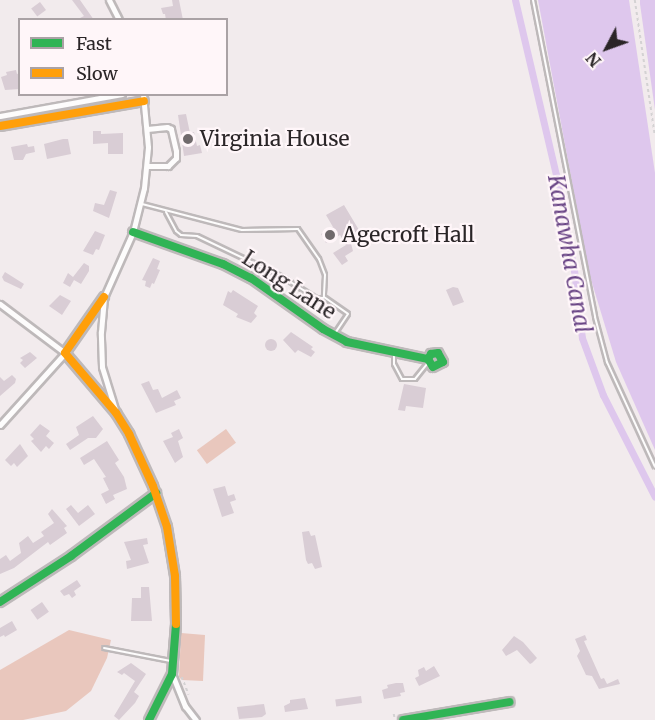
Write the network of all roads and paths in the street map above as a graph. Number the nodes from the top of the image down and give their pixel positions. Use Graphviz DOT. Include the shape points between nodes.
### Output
graph roads {
  1 [pos="109,0"];
  2 [pos="533,0"];
  3 [pos="635,0"];
  4 [pos="118,18"];
  5 [pos="111,96"];
  6 [pos="144,98"];
  7 [pos="0,116"];
  8 [pos="0,126"];
  9 [pos="147,129"];
  10 [pos="655,136"];
  11 [pos="147,166"];
  12 [pos="141,204"];
  13 [pos="166,212"];
  14 [pos="133,232"];
  15 [pos="104,297"];
  16 [pos="324,297"];
  17 [pos="0,304"];
  18 [pos="334,335"];
  19 [pos="394,351"];
  20 [pos="65,353"];
  21 [pos="428,360"];
  22 [pos="116,412"];
  23 [pos="0,425"];
  24 [pos="655,467"];
  25 [pos="156,493"];
  26 [pos="0,602"];
  27 [pos="104,648"];
  28 [pos="174,661"];
  29 [pos="172,674"];
  30 [pos="182,677"];
  31 [pos="189,695"];
  32 [pos="509,702"];
  33 [pos="394,714"];
  34 [pos="149,720"];
  35 [pos="196,720"];
  36 [pos="396,720"];
  37 [pos="403,720"];
  1 -- 4 [label="street"];
  2 -- 24 [label="lane" via="595,317 607,362"];
  3 -- 10 [label="path"];
  5 -- 7 [label="street"];
  6 -- 8 [label="street"];
  6 -- 9 [label="street"];
  9 -- 11 [label="street"];
  9 -- 11 [label="street" via="171,129 176,158 168,166"];
  11 -- 12 [label="street"];
  12 -- 13 [label="lane"];
  12 -- 14 [label="street"];
  13 -- 16 [label="lane" via="181,235 197,236 281,276 316,298"];
  13 -- 16 [label="lane" via="242,230 298,229 319,259 325,275"];
  14 -- 15 [label="street"];
  14 -- 18 [label="street, Long Lane" via="251,278"];
  15 -- 20 [label="street"];
  15 -- 22 [label="street" via="102,367"];
  16 -- 18 [label="lane" via="348,314"];
  17 -- 20 [label="street"];
  18 -- 19 [label="street, Long Lane" via="347,342"];
  19 -- 21 [label="street, Long Lane"];
  19 -- 21 [label="lane" via="394,364 402,379 415,379"];
  20 -- 22 [label="street"];
  20 -- 23 [label="street"];
  22 -- 25 [label="street"];
  25 -- 26 [label="street"];
  25 -- 28 [label="street" via="167,527 175,576"];
  27 -- 28 [label="lane"];
  28 -- 29 [label="street"];
  29 -- 34 [label="street"];
  29 -- 35 [label="street" via="185,706"];
  30 -- 31 [label="path"];
  32 -- 37 [label="street"];
  33 -- 36 [label="path"];
}
